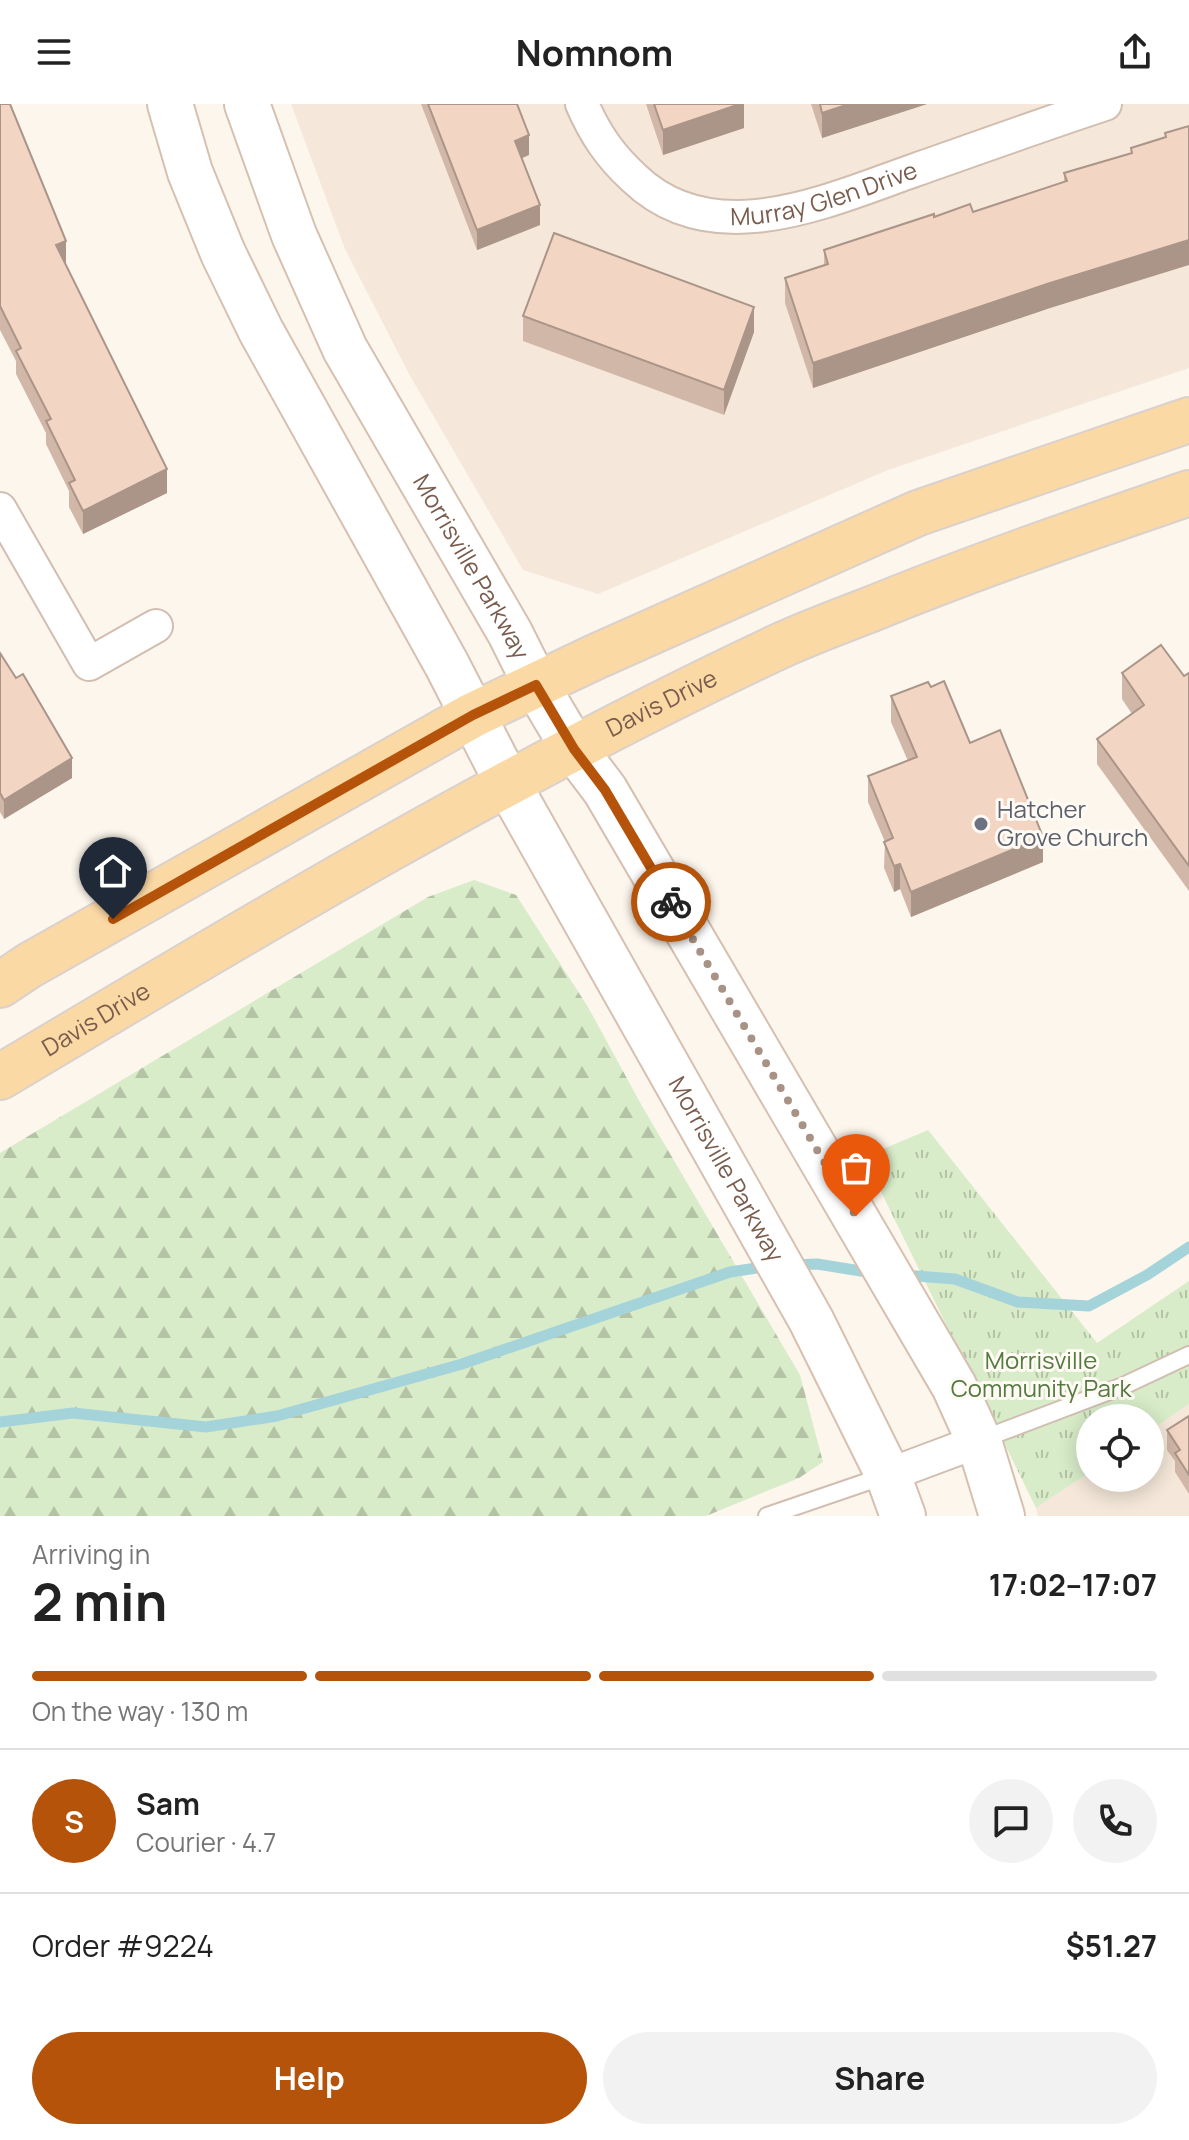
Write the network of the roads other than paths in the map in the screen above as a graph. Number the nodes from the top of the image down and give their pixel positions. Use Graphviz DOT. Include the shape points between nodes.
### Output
graph roads {
  1 [pos="170,104"];
  2 [pos="247,104"];
  3 [pos="582,104"];
  4 [pos="1105,104"];
  5 [pos="1189,420"];
  6 [pos="1189,493"];
  7 [pos="0,509"];
  8 [pos="156,626"];
  9 [pos="536,685"];
  10 [pos="473,715"];
  11 [pos="574,749"];
  12 [pos="507,782"];
  13 [pos="0,985"];
  14 [pos="0,1077"];
  15 [pos="1189,1355"];
  16 [pos="979,1441"];
  17 [pos="888,1475"];
  18 [pos="767,1516"];
  19 [pos="903,1516"];
  20 [pos="1002,1516"];
  1 -- 10 [label="main road, Morrisville Parkway" via="190,172 261,331"];
  2 -- 9 [label="main road, Morrisville Parkway" via="294,235 345,349"];
  3 -- 4 [label="street, Murray Glen Drive" via="593,131 644,188 700,215 738,218 776,214 856,190"];
  5 -- 9 [label="main road" via="918,513"];
  6 -- 11 [label="main road, Davis Drive" via="971,568 785,643"];
  7 -- 8 [label="street" via="89,664"];
  9 -- 10 [label="main road"];
  9 -- 11 [label="main road, Morrisville Parkway"];
  10 -- 12 [label="main road, Morrisville Parkway"];
  10 -- 13 [label="main road"];
  11 -- 12 [label="main road, Davis Drive"];
  11 -- 16 [label="main road, Morrisville Parkway" via="605,790 879,1255 954,1386"];
  12 -- 14 [label="main road, Davis Drive"];
  12 -- 17 [label="main road, Morrisville Parkway" via="811,1320"];
  15 -- 16 [label="lane"];
  16 -- 17 [label="street"];
  16 -- 20 [label="main road, Morrisville Parkway"];
  17 -- 18 [label="lane"];
  17 -- 19 [label="main road, Morrisville Parkway"];
}
